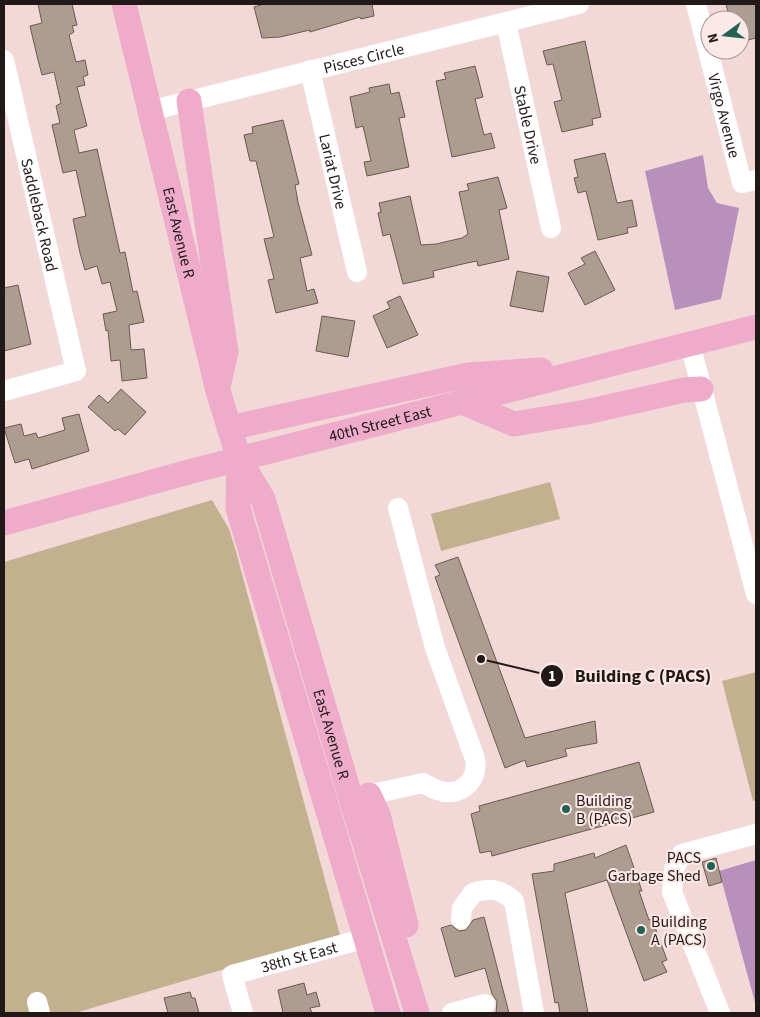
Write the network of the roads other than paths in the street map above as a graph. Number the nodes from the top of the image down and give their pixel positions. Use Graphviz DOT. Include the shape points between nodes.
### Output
graph roads {
  1 [pos="124,4"];
  2 [pos="579,4"];
  3 [pos="696,4"];
  4 [pos="506,22"];
  5 [pos="4,60"];
  6 [pos="310,70"];
  7 [pos="190,100"];
  8 [pos="149,111"];
  9 [pos="756,180"];
  10 [pos="551,228"];
  11 [pos="357,272"];
  12 [pos="756,327"];
  13 [pos="690,344"];
  14 [pos="603,366"];
  15 [pos="701,389"];
  16 [pos="4,391"];
  17 [pos="218,391"];
  18 [pos="462,402"];
  19 [pos="229,428"];
  20 [pos="239,459"];
  21 [pos="398,508"];
  22 [pos="4,523"];
  23 [pos="756,594"];
  24 [pos="360,797"];
  25 [pos="326,802"];
  26 [pos="756,834"];
  27 [pos="461,919"];
  28 [pos="366,938"];
  29 [pos="485,1004"];
  30 [pos="243,1013"];
  31 [pos="388,1013"];
  32 [pos="408,1013"];
  33 [pos="417,1013"];
  34 [pos="452,1013"];
  35 [pos="534,1013"];
  36 [pos="720,1013"];
  1 -- 8 [label="main road, East Avenue R"];
  2 -- 4 [label="street, Pisces Circle"];
  3 -- 9 [label="street, Virgo Avenue" via="742,183"];
  4 -- 6 [label="street, Pisces Circle"];
  4 -- 10 [label="street, Stable Drive"];
  5 -- 16 [label="street, Saddleback Road" via="76,371"];
  6 -- 7 [label="street, Pisces Circle"];
  6 -- 11 [label="street, Lariat Drive"];
  7 -- 8 [label="street, Pisces Circle"];
  7 -- 17 [label="main road" via="226,352"];
  8 -- 17 [label="main road, East Avenue R"];
  12 -- 13 [label="main road, 40th Street East"];
  13 -- 14 [label="main road, 40th Street East"];
  13 -- 15 [label="street"];
  14 -- 18 [label="main road, 40th Street East"];
  14 -- 19 [label="main road" via="468,375"];
  15 -- 18 [label="main road" via="514,424"];
  15 -- 23 [label="street"];
  17 -- 19 [label="main road, East Avenue R"];
  18 -- 20 [label="main road, 40th Street East"];
  19 -- 20 [label="main road, East Avenue R"];
  20 -- 22 [label="main road, 40th Street East"];
  20 -- 24 [label="main road, East Avenue R" via="263,499"];
  20 -- 25 [label="main road, East Avenue R" via="238,508"];
  21 -- 24 [label="street" via="435,648 477,769 474,780 458,790 439,791 423,782"];
  24 -- 33 [label="main road, East Avenue R" via="378,814 408,934 410,949 404,972"];
  25 -- 28 [label="main road, East Avenue R"];
  25 -- 32 [label="main road" via="346,828 399,1000"];
  26 -- 36 [label="street" via="682,854 674,870 672,892"];
  27 -- 35 [label="street" via="462,908 473,893 496,889 514,901"];
  28 -- 30 [label="street, 38th St East" via="232,975"];
  28 -- 31 [label="main road, East Avenue R"];
  29 -- 34 [label="street"];
}
